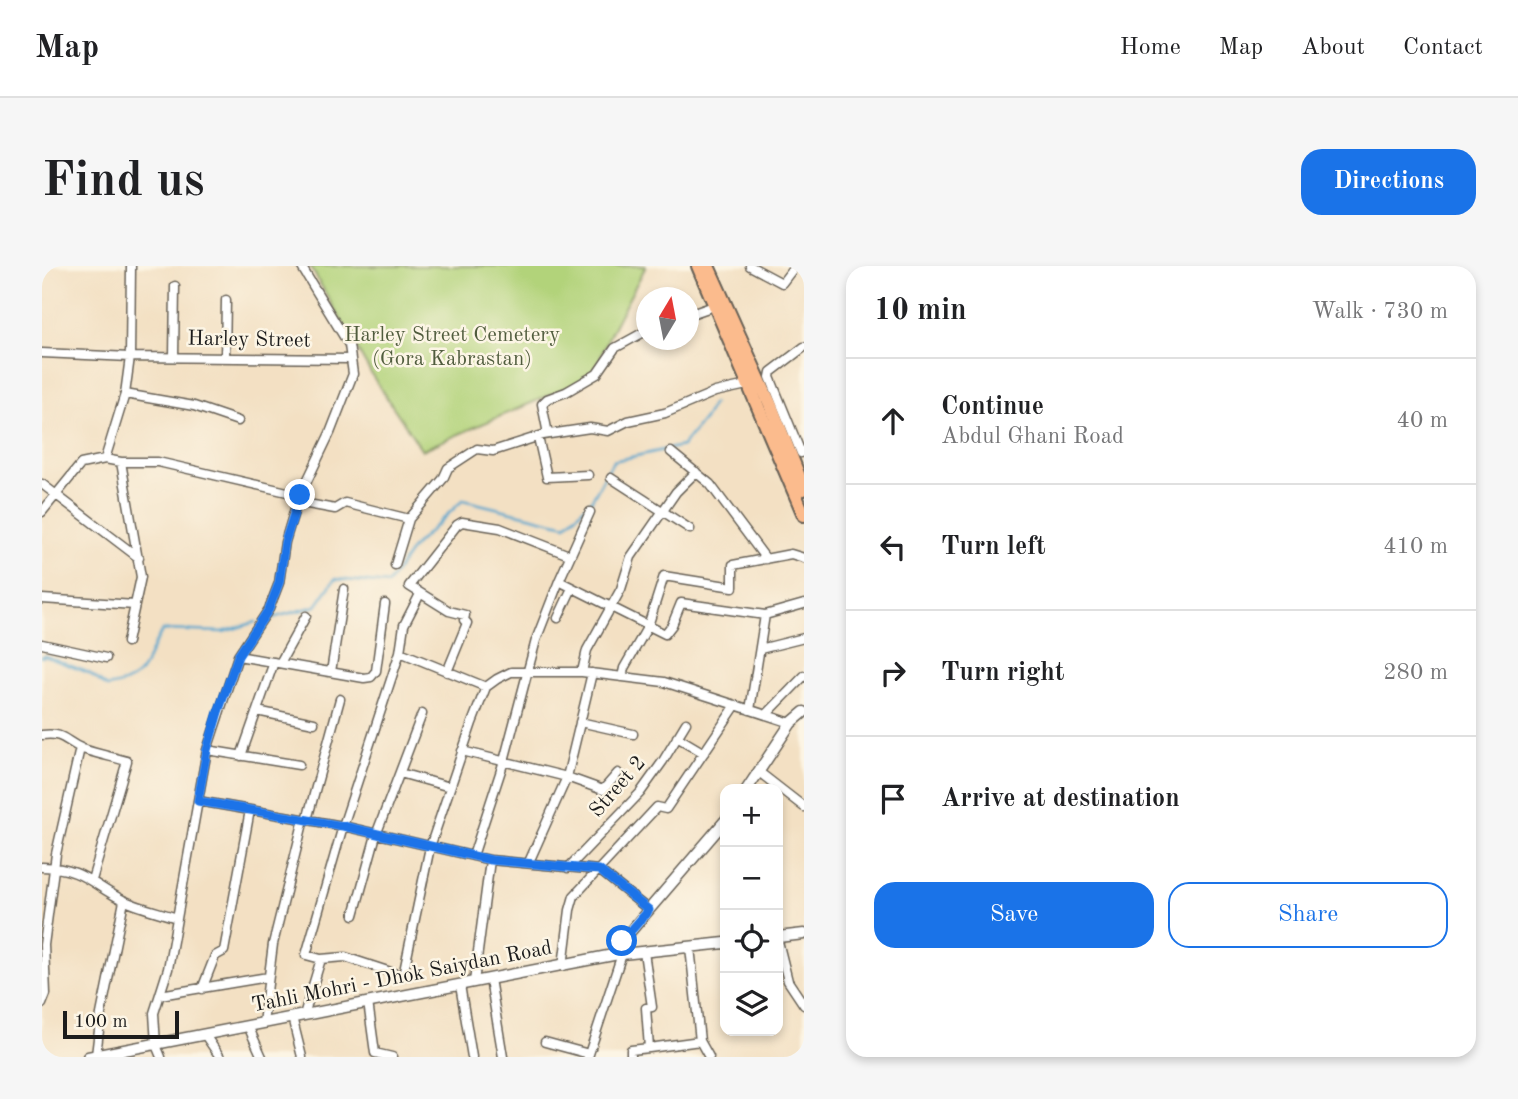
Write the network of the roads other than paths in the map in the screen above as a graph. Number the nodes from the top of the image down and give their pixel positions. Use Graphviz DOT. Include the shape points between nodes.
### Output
graph roads {
  1 [pos="131,266"];
  2 [pos="301,266"];
  3 [pos="698,266"];
  4 [pos="708,266"];
  5 [pos="750,266"];
  6 [pos="795,266"];
  7 [pos="175,286"];
  8 [pos="226,300"];
  9 [pos="714,306"];
  10 [pos="699,312"];
  11 [pos="636,336"];
  12 [pos="804,347"];
  13 [pos="42,353"];
  14 [pos="130,357"];
  15 [pos="174,357"];
  16 [pos="225,358"];
  17 [pos="351,359"];
  18 [pos="747,385"];
  19 [pos="125,394"];
  20 [pos="238,421"];
  21 [pos="548,434"];
  22 [pos="538,437"];
  23 [pos="671,452"];
  24 [pos="799,456"];
  25 [pos="105,459"];
  26 [pos="121,462"];
  27 [pos="696,472"];
  28 [pos="588,475"];
  29 [pos="611,478"];
  30 [pos="42,484"];
  31 [pos="804,489"];
  32 [pos="57,494"];
  33 [pos="299,498"];
  34 [pos="42,512"];
  35 [pos="590,512"];
  36 [pos="662,512"];
  37 [pos="804,515"];
  38 [pos="410,519"];
  39 [pos="690,529"];
  40 [pos="569,555"];
  41 [pos="139,558"];
  42 [pos="804,558"];
  43 [pos="766,559"];
  44 [pos="394,565"];
  45 [pos="558,581"];
  46 [pos="572,588"];
  47 [pos="344,589"];
  48 [pos="420,594"];
  49 [pos="42,599"];
  50 [pos="385,604"];
  51 [pos="804,604"];
  52 [pos="135,605"];
  53 [pos="611,607"];
  54 [pos="765,615"];
  55 [pos="306,616"];
  56 [pos="558,618"];
  57 [pos="648,625"];
  58 [pos="804,638"];
  59 [pos="127,642"];
  60 [pos="42,644"];
  61 [pos="760,649"];
  62 [pos="400,652"];
  63 [pos="238,656"];
  64 [pos="106,658"];
  65 [pos="277,662"];
  66 [pos="331,672"];
  67 [pos="447,672"];
  68 [pos="528,672"];
  69 [pos="582,672"];
  70 [pos="592,673"];
  71 [pos="804,676"];
  72 [pos="622,677"];
  73 [pos="486,687"];
  74 [pos="340,699"];
  75 [pos="736,705"];
  76 [pos="750,710"];
  77 [pos="257,711"];
  78 [pos="804,712"];
  79 [pos="422,714"];
  80 [pos="766,715"];
  81 [pos="580,722"];
  82 [pos="314,723"];
  83 [pos="686,723"];
  84 [pos="791,723"];
  85 [pos="634,734"];
  86 [pos="42,735"];
  87 [pos="677,737"];
  88 [pos="80,748"];
  89 [pos="207,750"];
  90 [pos="462,751"];
  91 [pos="704,753"];
  92 [pos="241,756"];
  93 [pos="504,761"];
  94 [pos="299,765"];
  95 [pos="759,772"];
  96 [pos="400,773"];
  97 [pos="618,773"];
  98 [pos="567,777"];
  99 [pos="751,784"];
  100 [pos="450,787"];
  101 [pos="198,801"];
  102 [pos="804,807"];
  103 [pos="250,810"];
  104 [pos="306,820"];
  105 [pos="343,826"];
  106 [pos="720,827"];
  107 [pos="376,835"];
  108 [pos="430,847"];
  109 [pos="473,856"];
  110 [pos="491,860"];
  111 [pos="529,862"];
  112 [pos="42,867"];
  113 [pos="55,867"];
  114 [pos="569,868"];
  115 [pos="599,870"];
  116 [pos="92,880"];
  117 [pos="124,901"];
  118 [pos="649,910"];
  119 [pos="354,915"];
  120 [pos="177,918"];
  121 [pos="804,934"];
  122 [pos="783,938"];
  123 [pos="720,944"];
  124 [pos="690,947"];
  125 [pos="644,952"];
  126 [pos="618,955"];
  127 [pos="321,959"];
  128 [pos="783,960"];
  129 [pos="564,966"];
  130 [pos="268,977"];
  131 [pos="489,979"];
  132 [pos="474,982"];
  133 [pos="460,985"];
  134 [pos="202,989"];
  135 [pos="160,995"];
  136 [pos="368,1002"];
  137 [pos="42,1004"];
  138 [pos="804,1004"];
  139 [pos="304,1015"];
  140 [pos="292,1017"];
  141 [pos="263,1023"];
  142 [pos="248,1026"];
  143 [pos="205,1035"];
  144 [pos="699,1041"];
  145 [pos="545,1042"];
  146 [pos="156,1045"];
  147 [pos="649,1048"];
  148 [pos="588,1055"];
  149 [pos="92,1056"];
  150 [pos="160,1057"];
  151 [pos="220,1057"];
  152 [pos="261,1057"];
  153 [pos="302,1057"];
  154 [pos="392,1057"];
  155 [pos="472,1057"];
  156 [pos="503,1057"];
  157 [pos="631,1057"];
  158 [pos="709,1057"];
  1 -- 14 [label="street"];
  2 -- 17 [label="street, Harley Street" via="349,345"];
  3 -- 9 [label="main road"];
  4 -- 24 [label="main road" via="771,406"];
  5 -- 6 [label="street" via="782,283"];
  7 -- 15 [label="street"];
  8 -- 16 [label="street"];
  9 -- 10 [label="street"];
  9 -- 18 [label="main road"];
  11 -- 21 [label="street" via="615,348 597,374 542,404"];
  12 -- 24 [label="street" via="771,372"];
  13 -- 14 [label="street, Harley Street"];
  14 -- 15 [label="street, Harley Street"];
  14 -- 19 [label="street"];
  15 -- 16 [label="street, Harley Street"];
  16 -- 17 [label="street, Harley Street"];
  17 -- 33 [label="street" via="353,374"];
  18 -- 21 [label="street" via="608,431 590,428"];
  18 -- 37 [label="main road"];
  19 -- 20 [label="street"];
  19 -- 25 [label="street"];
  21 -- 22 [label="street"];
  22 -- 28 [label="street" via="547,477"];
  22 -- 38 [label="street" via="494,451 477,449 448,468"];
  23 -- 27 [label="street"];
  24 -- 31 [label="main road"];
  25 -- 26 [label="street"];
  25 -- 32 [label="street" via="81,464"];
  26 -- 33 [label="street" via="158,462"];
  26 -- 41 [label="street"];
  27 -- 36 [label="street"];
  27 -- 43 [label="street" via="723,499"];
  29 -- 36 [label="street"];
  30 -- 32 [label="street"];
  32 -- 34 [label="street"];
  32 -- 41 [label="street"];
  33 -- 38 [label="street" via="335,509 345,503"];
  33 -- 63 [label="street" via="269,609"];
  35 -- 40 [label="street"];
  36 -- 39 [label="street"];
  36 -- 53 [label="street" via="631,557"];
  38 -- 44 [label="street"];
  40 -- 45 [label="street"];
  40 -- 48 [label="street" via="500,528 462,522 409,586"];
  41 -- 52 [label="street" via="141,577"];
  42 -- 43 [label="street"];
  43 -- 57 [label="street" via="733,565 733,587 664,576"];
  45 -- 46 [label="street"];
  45 -- 68 [label="street"];
  46 -- 53 [label="street"];
  46 -- 56 [label="street"];
  47 -- 66 [label="street"];
  48 -- 62 [label="street" via="404,625"];
  48 -- 67 [label="street" via="465,615 467,623"];
  49 -- 52 [label="street"];
  50 -- 66 [label="street" via="376,671 364,678"];
  51 -- 54 [label="street"];
  52 -- 59 [label="street"];
  53 -- 57 [label="street"];
  53 -- 69 [label="street" via="587,650"];
  54 -- 57 [label="street" via="681,603 665,634"];
  54 -- 61 [label="street"];
  55 -- 65 [label="street"];
  57 -- 72 [label="street"];
  58 -- 61 [label="street"];
  60 -- 64 [label="street"];
  61 -- 76 [label="street"];
  62 -- 67 [label="street"];
  62 -- 105 [label="street"];
  63 -- 65 [label="street"];
  63 -- 89 [label="street"];
  65 -- 66 [label="street"];
  65 -- 77 [label="street"];
  67 -- 73 [label="street"];
  68 -- 69 [label="street"];
  68 -- 73 [label="street" via="511,672"];
  68 -- 93 [label="street"];
  69 -- 70 [label="street"];
  70 -- 72 [label="street"];
  70 -- 81 [label="street"];
  71 -- 80 [label="street"];
  72 -- 75 [label="street" via="664,682"];
  73 -- 90 [label="street"];
  74 -- 104 [label="street"];
  75 -- 76 [label="street"];
  75 -- 91 [label="street"];
  76 -- 80 [label="street"];
  77 -- 82 [label="street"];
  77 -- 92 [label="street"];
  78 -- 84 [label="street"];
  79 -- 96 [label="street"];
  80 -- 84 [label="street"];
  81 -- 85 [label="street"];
  81 -- 98 [label="street"];
  83 -- 87 [label="street, Street 2"];
  84 -- 95 [label="street"];
  86 -- 88 [label="street" via="64,736"];
  87 -- 91 [label="street"];
  87 -- 114 [label="street, Street 2" via="640,793"];
  88 -- 113 [label="street"];
  88 -- 116 [label="street" via="127,761"];
  89 -- 92 [label="street"];
  89 -- 101 [label="street"];
  90 -- 93 [label="street"];
  90 -- 100 [label="street"];
  91 -- 115 [label="street" via="666,808 657,807"];
  92 -- 94 [label="street"];
  93 -- 98 [label="street"];
  93 -- 109 [label="street"];
  95 -- 99 [label="street"];
  95 -- 102 [label="street"];
  96 -- 100 [label="street"];
  96 -- 107 [label="street"];
  97 -- 98 [label="street" via="603,790"];
  98 -- 111 [label="street"];
  100 -- 108 [label="street"];
  101 -- 103 [label="street"];
  101 -- 120 [label="street"];
  103 -- 104 [label="street"];
  103 -- 134 [label="street" via="223,951 215,956"];
  104 -- 105 [label="street"];
  104 -- 130 [label="street"];
  105 -- 107 [label="street"];
  105 -- 127 [label="street" via="306,955"];
  106 -- 118 [label="street"];
  107 -- 108 [label="street"];
  107 -- 119 [label="street"];
  108 -- 109 [label="street"];
  108 -- 127 [label="street" via="403,976 345,957"];
  109 -- 110 [label="street"];
  110 -- 111 [label="street"];
  110 -- 132 [label="street"];
  111 -- 114 [label="street"];
  112 -- 113 [label="street"];
  113 -- 116 [label="street"];
  113 -- 137 [label="street" via="44,945 46,994"];
  114 -- 115 [label="street"];
  115 -- 118 [label="street"];
  115 -- 129 [label="street" via="574,896"];
  116 -- 117 [label="street"];
  117 -- 120 [label="street"];
  117 -- 149 [label="street"];
  118 -- 126 [label="street" via="622,941"];
  120 -- 135 [label="street"];
  121 -- 122 [label="street"];
  123 -- 124 [label="street, Tahli Mohri - Dhok Saiydan Road"];
  124 -- 125 [label="street, Tahli Mohri - Dhok Saiydan Road"];
  124 -- 144 [label="street"];
  125 -- 126 [label="street, Tahli Mohri - Dhok Saiydan Road"];
  125 -- 147 [label="street" via="652,1007 646,1008"];
  126 -- 129 [label="street, Tahli Mohri - Dhok Saiydan Road"];
  126 -- 148 [label="street"];
  127 -- 139 [label="street"];
  128 -- 138 [label="street" via="788,981"];
  129 -- 131 [label="street, Tahli Mohri - Dhok Saiydan Road"];
  130 -- 134 [label="street"];
  130 -- 141 [label="street"];
  131 -- 132 [label="street, Tahli Mohri - Dhok Saiydan Road"];
  131 -- 156 [label="street"];
  132 -- 133 [label="street, Tahli Mohri - Dhok Saiydan Road"];
  133 -- 136 [label="street, Tahli Mohri - Dhok Saiydan Road"];
  133 -- 155 [label="street"];
  134 -- 135 [label="street"];
  135 -- 146 [label="street" via="154,1013"];
  136 -- 139 [label="street, Tahli Mohri - Dhok Saiydan Road"];
  136 -- 154 [label="street" via="375,1053"];
  139 -- 140 [label="street, Tahli Mohri - Dhok Saiydan Road"];
  140 -- 141 [label="street, Tahli Mohri - Dhok Saiydan Road"];
  140 -- 153 [label="street"];
  141 -- 142 [label="street, Tahli Mohri - Dhok Saiydan Road"];
  142 -- 143 [label="street, Tahli Mohri - Dhok Saiydan Road"];
  142 -- 152 [label="street"];
  143 -- 146 [label="street, Tahli Mohri - Dhok Saiydan Road"];
  143 -- 151 [label="street"];
  144 -- 147 [label="street"];
  144 -- 158 [label="street"];
  145 -- 148 [label="street"];
  146 -- 149 [label="street, Tahli Mohri - Dhok Saiydan Road"];
  146 -- 150 [label="street"];
  147 -- 157 [label="street" via="631,1050"];
}
